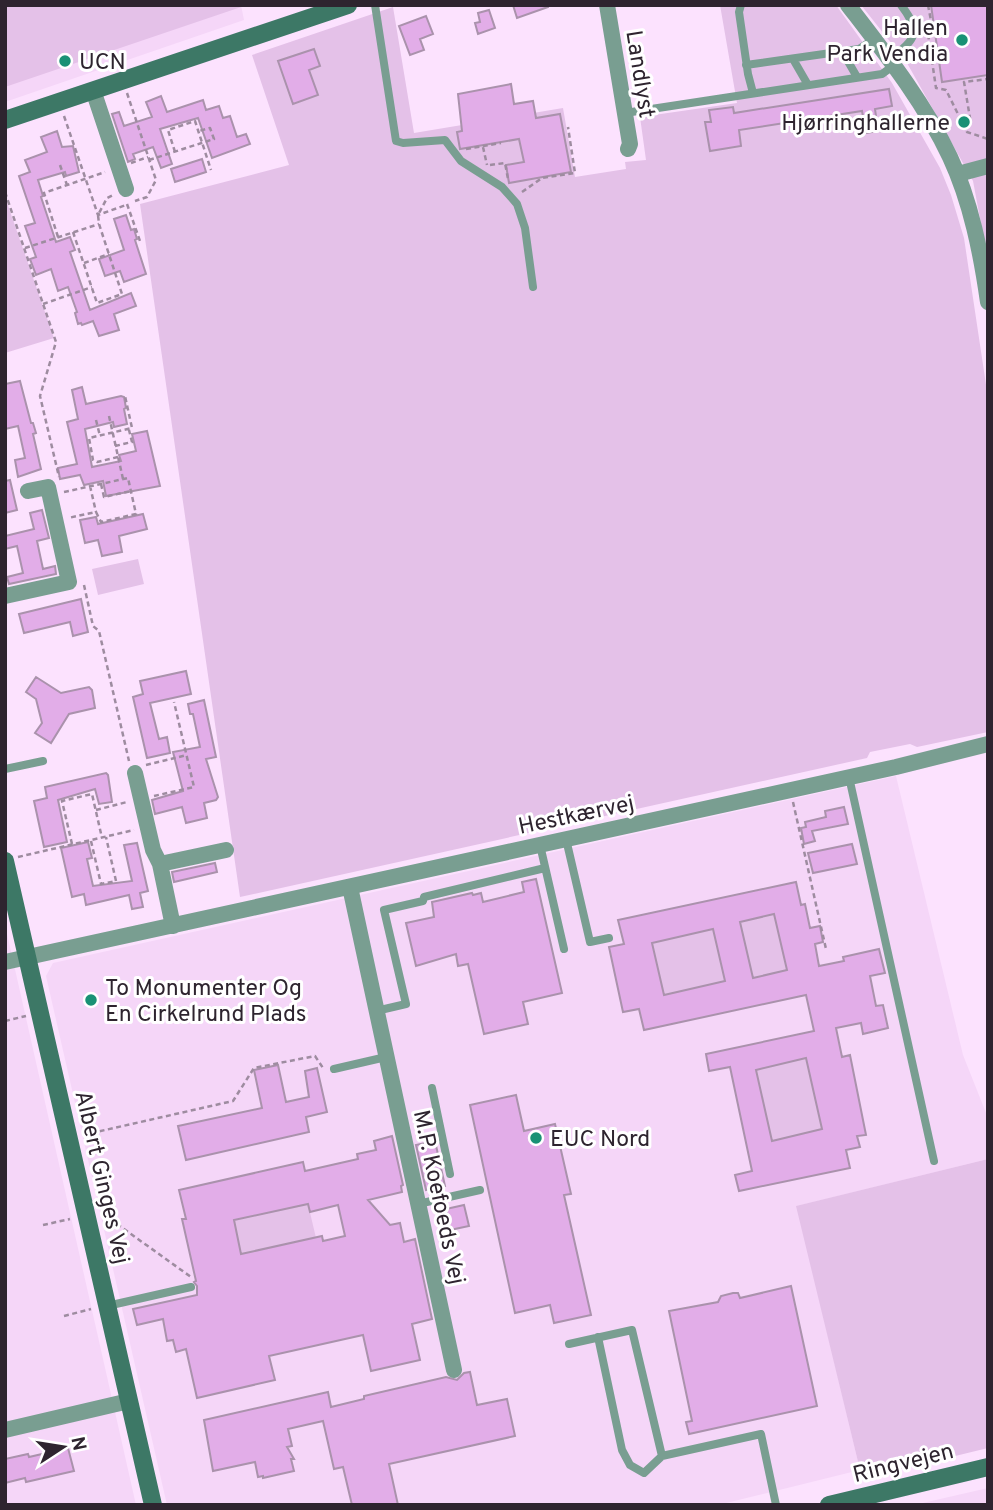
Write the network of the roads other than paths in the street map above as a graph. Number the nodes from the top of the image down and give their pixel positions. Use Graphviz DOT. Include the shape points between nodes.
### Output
graph roads {
  1 [pos="348,5"];
  2 [pos="375,5"];
  3 [pos="607,5"];
  4 [pos="741,5"];
  5 [pos="848,5"];
  6 [pos="901,5"];
  7 [pos="874,39"];
  8 [pos="842,51"];
  9 [pos="793,59"];
  10 [pos="891,63"];
  11 [pos="746,65"];
  12 [pos="857,77"];
  13 [pos="808,85"];
  14 [pos="93,90"];
  15 [pos="753,93"];
  16 [pos="625,113"];
  17 [pos="5,120"];
  18 [pos="628,149"];
  19 [pos="988,166"];
  20 [pos="958,174"];
  21 [pos="124,190"];
  22 [pos="533,287"];
  23 [pos="988,302"];
  24 [pos="28,491"];
  25 [pos="5,596"];
  26 [pos="988,744"];
  27 [pos="43,761"];
  28 [pos="5,769"];
  29 [pos="135,773"];
  30 [pos="849,778"];
  31 [pos="566,839"];
  32 [pos="540,845"];
  33 [pos="226,850"];
  34 [pos="12,859"];
  35 [pos="160,863"];
  36 [pos="545,868"];
  37 [pos="350,887"];
  38 [pos="173,926"];
  39 [pos="609,938"];
  40 [pos="564,949"];
  41 [pos="27,957"];
  42 [pos="5,962"];
  43 [pos="376,1011"];
  44 [pos="386,1057"];
  45 [pos="334,1069"];
  46 [pos="432,1088"];
  47 [pos="934,1161"];
  48 [pos="450,1174"];
  49 [pos="480,1190"];
  50 [pos="418,1205"];
  51 [pos="191,1287"];
  52 [pos="107,1306"];
  53 [pos="598,1337"];
  54 [pos="569,1344"];
  55 [pos="454,1370"];
  56 [pos="130,1401"];
  57 [pos="5,1430"];
  58 [pos="662,1456"];
  59 [pos="988,1466"];
  60 [pos="153,1505"];
  61 [pos="776,1505"];
  62 [pos="829,1505"];
  1 -- 14 [label="street"];
  2 -- 22 [label="lane" via="396,141 442,139 461,161 512,196 525,228"];
  3 -- 16 [label="street, Landlyst"];
  4 -- 11 [label="lane"];
  5 -- 7 [label="street"];
  6 -- 10 [label="lane" via="915,32"];
  7 -- 8 [label="lane" via="862,48"];
  7 -- 10 [label="street"];
  8 -- 9 [label="lane"];
  8 -- 12 [label="lane"];
  9 -- 11 [label="lane"];
  9 -- 13 [label="lane"];
  10 -- 12 [label="lane" via="884,73"];
  10 -- 20 [label="street" via="938,133"];
  11 -- 15 [label="lane"];
  12 -- 13 [label="lane"];
  13 -- 15 [label="lane"];
  14 -- 17 [label="street"];
  14 -- 21 [label="street"];
  15 -- 16 [label="lane"];
  16 -- 18 [label="street, Landlyst"];
  19 -- 20 [label="street"];
  20 -- 23 [label="street"];
  24 -- 25 [label="street" via="48,487 69,582"];
  26 -- 30 [label="street, Hestkærvej"];
  27 -- 28 [label="lane"];
  29 -- 35 [label="street"];
  30 -- 31 [label="street, Hestkærvej"];
  30 -- 47 [label="lane"];
  31 -- 32 [label="street, Hestkærvej"];
  31 -- 39 [label="lane" via="590,942"];
  32 -- 36 [label="lane"];
  32 -- 37 [label="street, Hestkærvej"];
  33 -- 35 [label="street"];
  34 -- 41 [label="street, Albert Ginges Vej"];
  35 -- 38 [label="street"];
  36 -- 40 [label="lane"];
  36 -- 43 [label="lane" via="384,910 406,1003"];
  37 -- 38 [label="street, Hestkærvej"];
  37 -- 43 [label="street, M.P. Koefoeds Vej"];
  38 -- 41 [label="street, Hestkærvej"];
  41 -- 42 [label="street, Hestkærvej"];
  41 -- 52 [label="street, Albert Ginges Vej"];
  43 -- 44 [label="street, M.P. Koefoeds Vej"];
  44 -- 45 [label="lane"];
  44 -- 50 [label="street, M.P. Koefoeds Vej"];
  46 -- 48 [label="lane"];
  49 -- 50 [label="lane"];
  50 -- 55 [label="street, M.P. Koefoeds Vej" via="443,1348"];
  51 -- 52 [label="lane"];
  52 -- 56 [label="street, Albert Ginges Vej"];
  53 -- 54 [label="lane"];
  53 -- 58 [label="lane" via="632,1331"];
  53 -- 58 [label="lane" via="622,1450 630,1465 644,1473"];
  56 -- 57 [label="street"];
  56 -- 60 [label="street, Albert Ginges Vej"];
  58 -- 61 [label="lane" via="761,1434"];
  59 -- 62 [label="street, Ringvejen"];
}
